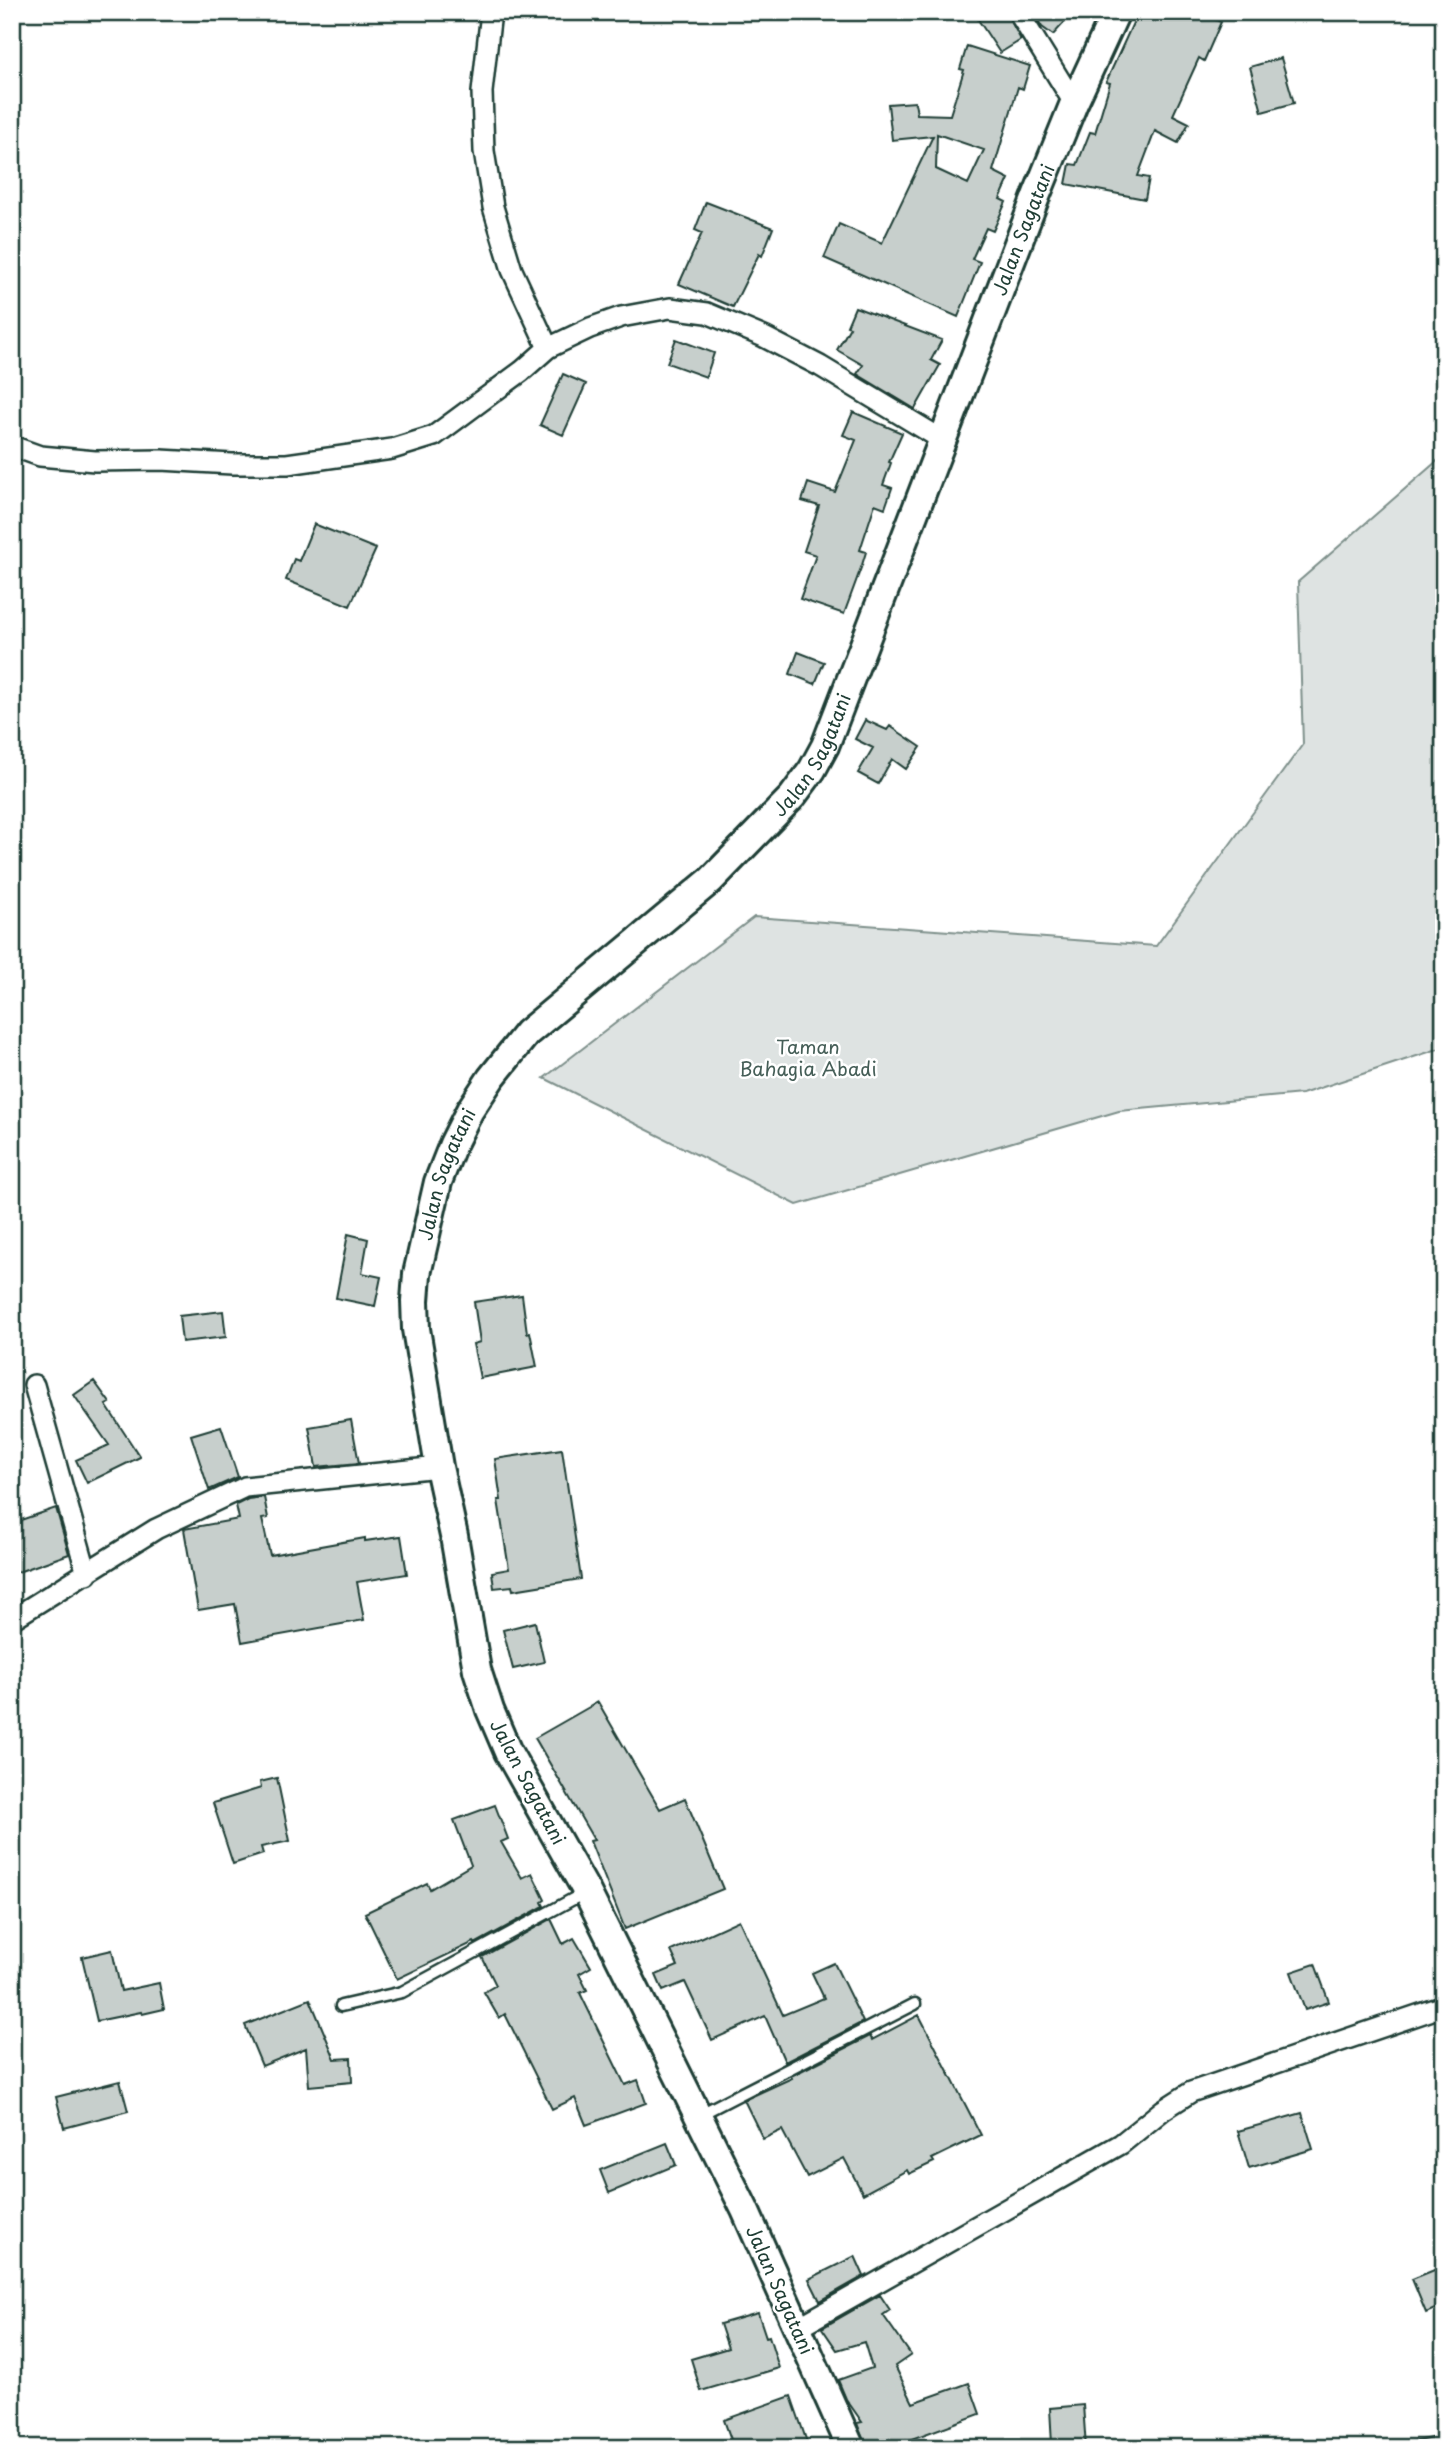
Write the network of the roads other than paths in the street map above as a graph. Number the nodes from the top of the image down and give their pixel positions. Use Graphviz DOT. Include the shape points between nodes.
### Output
graph roads {
  1 [pos="492,12"];
  2 [pos="1018,12"];
  3 [pos="1116,12"];
  4 [pos="1074,103"];
  5 [pos="548,348"];
  6 [pos="941,439"];
  7 [pos="12,446"];
  8 [pos="34,1385"];
  9 [pos="439,1467"];
  10 [pos="87,1574"];
  11 [pos="12,1619"];
  12 [pos="587,1892"];
  13 [pos="915,2004"];
  14 [pos="341,2006"];
  15 [pos="1444,2006"];
  16 [pos="697,2116"];
  17 [pos="797,2328"];
  18 [pos="1444,2442"];
  19 [pos="850,2448"];
  20 [pos="1413,2448"];
  1 -- 5 [label="street" via="482,92 484,150 493,207 512,270"];
  2 -- 4 [label="street"];
  3 -- 4 [label="street, Jalan Sagatani"];
  4 -- 6 [label="street, Jalan Sagatani"];
  5 -- 6 [label="street" via="621,317 670,308 707,313 820,366"];
  5 -- 7 [label="street" via="434,436 392,449 287,464 232,464 81,460 40,456"];
  6 -- 9 [label="street, Jalan Sagatani" via="825,746 811,770 792,797 711,880 527,1033 491,1078 453,1144 426,1229 415,1301"];
  8 -- 10 [label="street"];
  9 -- 10 [label="street" via="245,1486 156,1530"];
  9 -- 12 [label="street, Jalan Sagatani" via="477,1670 490,1710 508,1752"];
  10 -- 11 [label="street"];
  12 -- 14 [label="lane" via="402,1993"];
  12 -- 16 [label="street, Jalan Sagatani"];
  13 -- 16 [label="lane"];
  15 -- 17 [label="street" via="1191,2092 1121,2144"];
  16 -- 17 [label="street, Jalan Sagatani"];
  17 -- 19 [label="street, Jalan Sagatani"];
  18 -- 20 [label="lane"];
}
